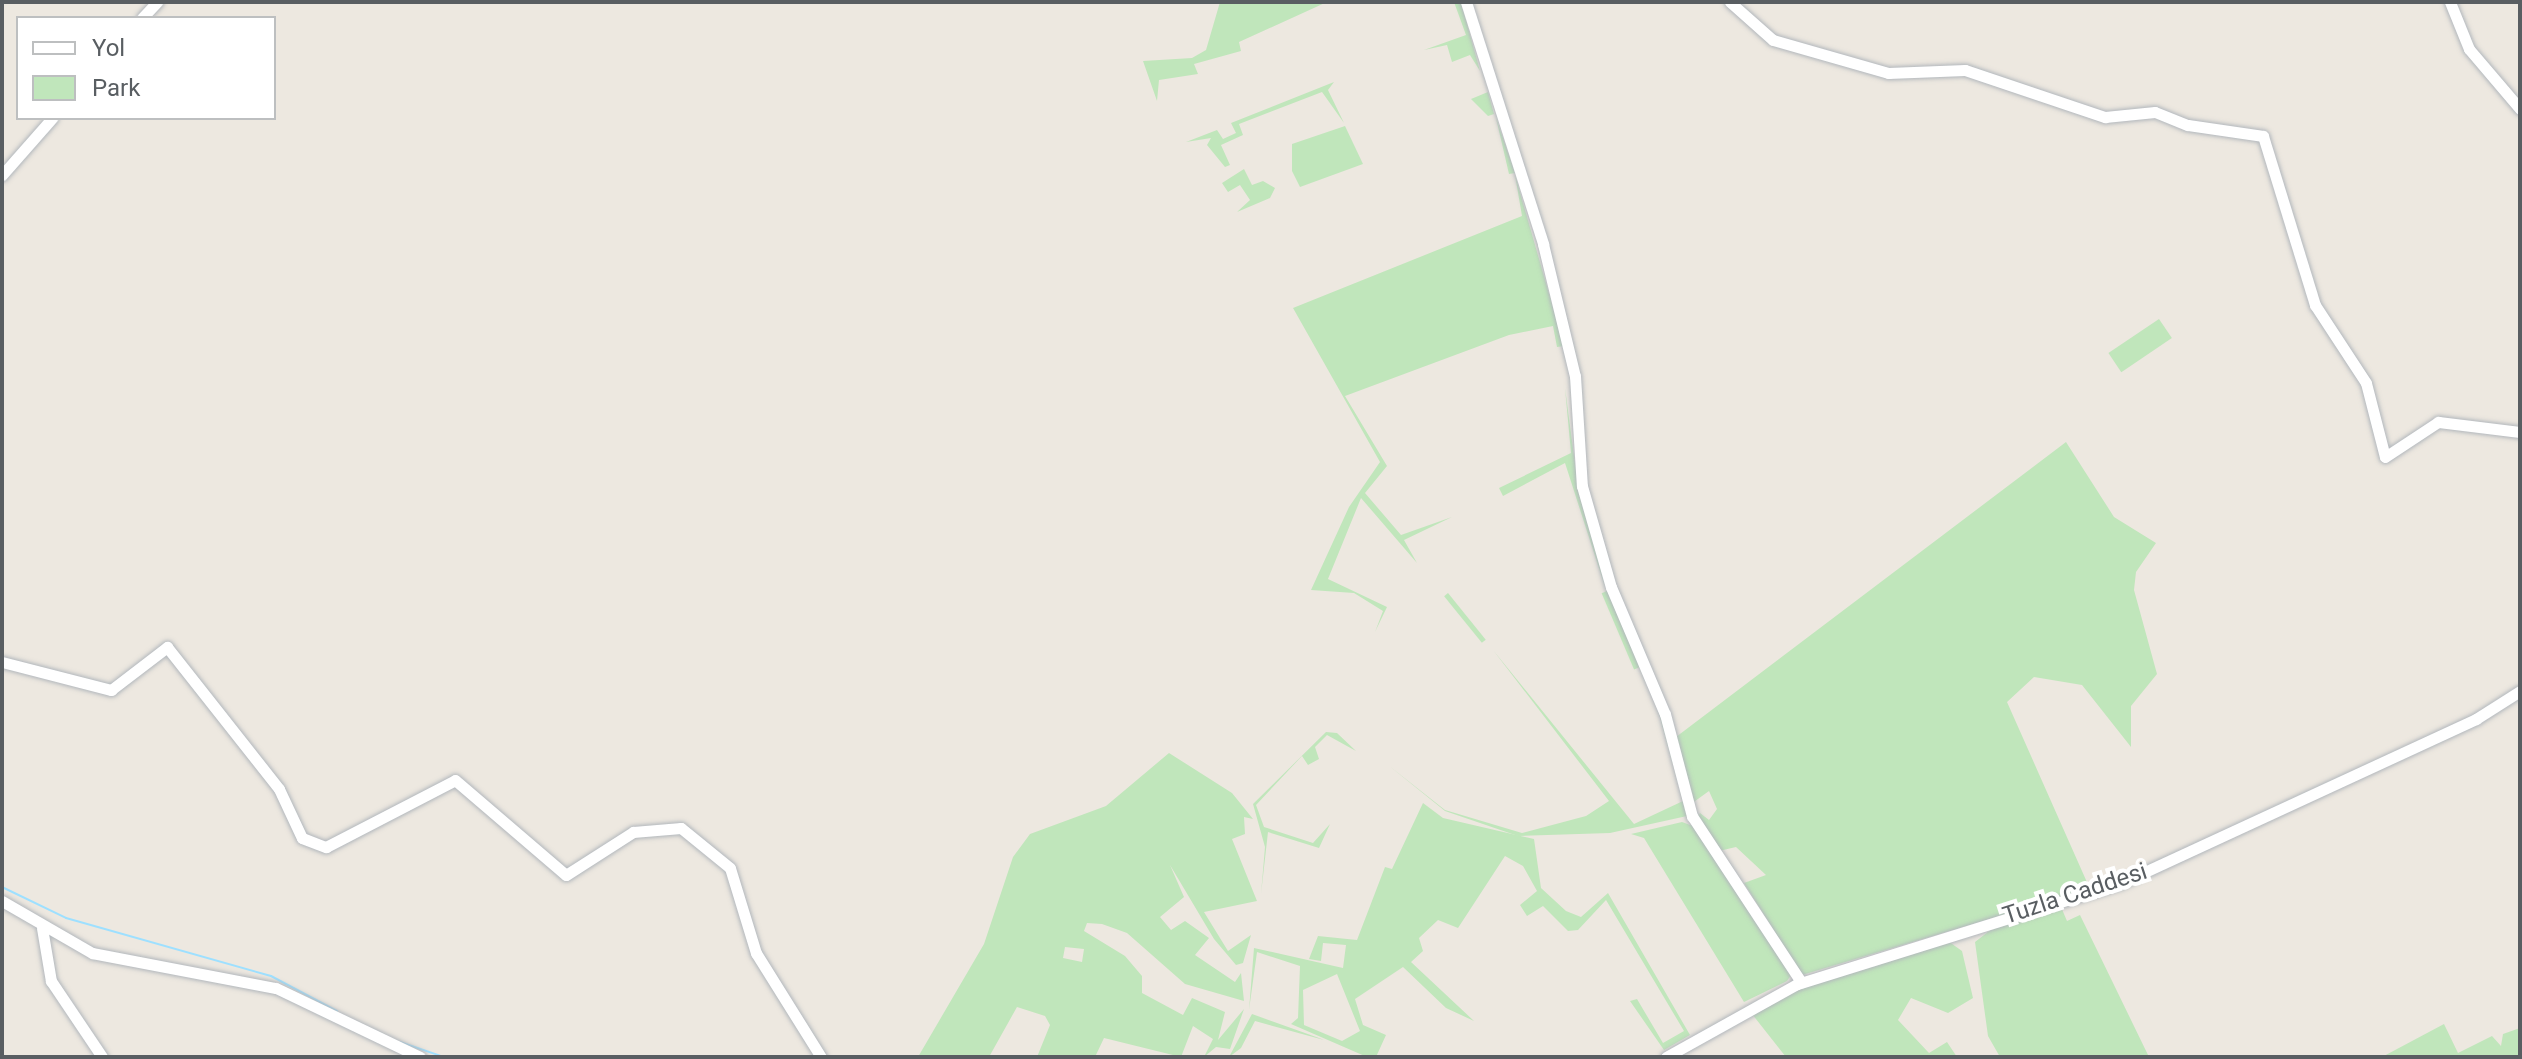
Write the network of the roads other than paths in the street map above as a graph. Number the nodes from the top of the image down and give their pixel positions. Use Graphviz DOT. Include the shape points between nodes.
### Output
graph roads {
  1 [pos="1466,2"];
  2 [pos="1730,2"];
  3 [pos="2450,2"];
  4 [pos="2520,109"];
  5 [pos="50,120"];
  6 [pos="2,175"];
  7 [pos="2520,432"];
  8 [pos="2,662"];
  9 [pos="2520,691"];
  10 [pos="2,901"];
  11 [pos="42,928"];
  12 [pos="1801,982"];
  13 [pos="102,1057"];
  14 [pos="420,1057"];
  15 [pos="821,1057"];
  16 [pos="1666,1057"];
  1 -- 12 [label="street" via="1543,244 1575,376 1582,486 1611,587 1665,714 1692,816"];
  2 -- 7 [label="street" via="1773,40 1888,73 1965,70 2105,117 2155,112 2188,125 2263,136 2315,305 2366,383 2385,457 2438,422"];
  3 -- 4 [label="street" via="2469,49"];
  5 -- 6 [label="street"];
  8 -- 15 [label="street" via="111,690 167,647 279,789 302,838 326,847 455,780 566,875 633,832 681,828 730,868 756,953"];
  9 -- 12 [label="street, Tuzla Caddesi" via="2476,719 2103,890"];
  10 -- 11 [label="street"];
  11 -- 13 [label="street" via="51,981"];
  11 -- 14 [label="street" via="127,964 276,988"];
  12 -- 16 [label="street, Tuzla Caddesi"];
}
